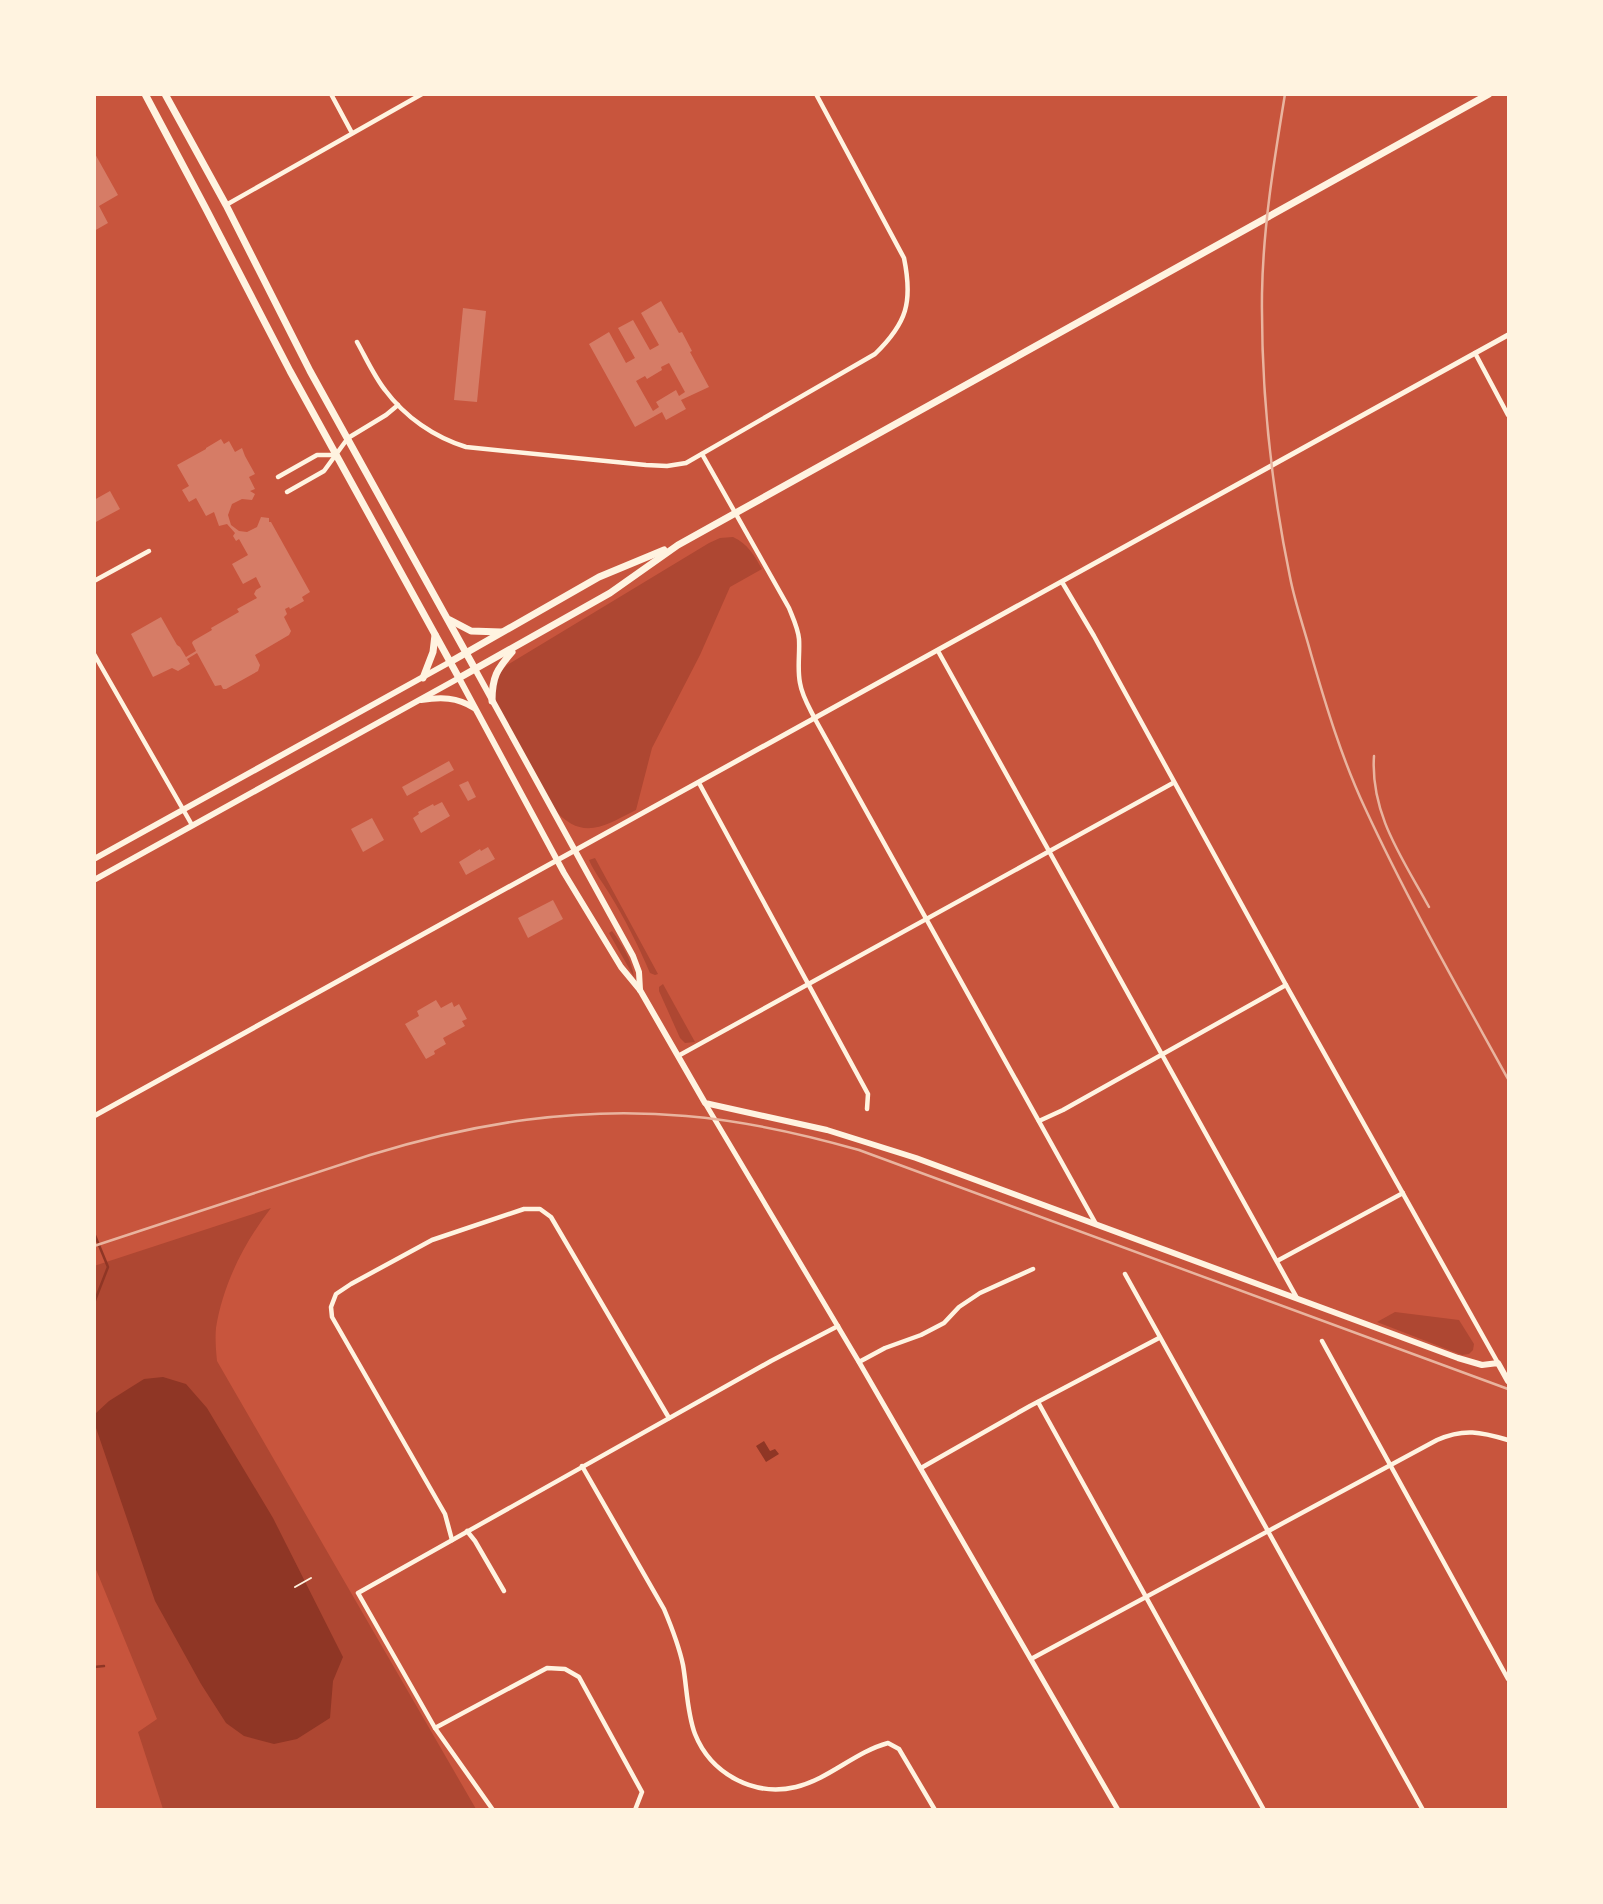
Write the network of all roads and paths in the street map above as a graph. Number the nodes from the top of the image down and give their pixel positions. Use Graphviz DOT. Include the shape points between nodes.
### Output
graph roads {
  1 [pos="145,94"];
  2 [pos="165,94"];
  3 [pos="331,94"];
  4 [pos="422,94"];
  5 [pos="816,94"];
  6 [pos="1489,94"];
  7 [pos="352,133"];
  8 [pos="226,205"];
  9 [pos="1508,335"];
  10 [pos="357,342"];
  11 [pos="1475,353"];
  12 [pos="398,405"];
  13 [pos="1508,415"];
  14 [pos="348,438"];
  15 [pos="702,454"];
  16 [pos="336,455"];
  17 [pos="278,477"];
  18 [pos="286,492"];
  19 [pos="736,513"];
  20 [pos="678,545"];
  21 [pos="149,551"];
  22 [pos="94,581"];
  23 [pos="1062,582"];
  24 [pos="447,618"];
  25 [pos="502,632"];
  26 [pos="435,634"];
  27 [pos="518,645"];
  28 [pos="938,651"];
  29 [pos="466,653"];
  30 [pos="94,654"];
  31 [pos="450,662"];
  32 [pos="475,669"];
  33 [pos="423,678"];
  34 [pos="459,678"];
  35 [pos="419,700"];
  36 [pos="492,701"];
  37 [pos="476,709"];
  38 [pos="815,719"];
  39 [pos="1174,782"];
  40 [pos="699,783"];
  41 [pos="183,810"];
  42 [pos="192,825"];
  43 [pos="574,850"];
  44 [pos="1048,851"];
  45 [pos="94,859"];
  46 [pos="558,860"];
  47 [pos="94,880"];
  48 [pos="926,919"];
  49 [pos="810,983"];
  50 [pos="1286,985"];
  51 [pos="640,990"];
  52 [pos="1161,1055"];
  53 [pos="678,1056"];
  54 [pos="705,1103"];
  55 [pos="867,1109"];
  56 [pos="94,1116"];
  57 [pos="1039,1121"];
  58 [pos="1403,1193"];
  59 [pos="1096,1224"];
  60 [pos="1278,1261"];
  61 [pos="1033,1269"];
  62 [pos="1125,1274"];
  63 [pos="1298,1299"];
  64 [pos="838,1326"];
  65 [pos="1159,1338"];
  66 [pos="1322,1340"];
  67 [pos="859,1362"];
  68 [pos="1498,1363"];
  69 [pos="1508,1381"];
  70 [pos="1038,1402"];
  71 [pos="669,1418"];
  72 [pos="1508,1440"];
  73 [pos="1390,1465"];
  74 [pos="582,1466"];
  75 [pos="920,1468"];
  76 [pos="467,1531"];
  77 [pos="1268,1532"];
  78 [pos="452,1540"];
  79 [pos="312,1578"];
  80 [pos="295,1587"];
  81 [pos="504,1591"];
  82 [pos="1146,1598"];
  83 [pos="1031,1659"];
  84 [pos="1508,1679"];
  85 [pos="435,1728"];
  86 [pos="932,1809"];
  87 [pos="493,1810"];
  88 [pos="635,1810"];
  89 [pos="1118,1810"];
  90 [pos="1264,1810"];
  91 [pos="1423,1810"];
  1 -- 16 [label="highway"];
  2 -- 8 [label="highway"];
  3 -- 7 [label="street"];
  4 -- 7 [label="street"];
  5 -- 15 [label="street" via="904,258 909,280 905,314 875,354"];
  6 -- 19 [label="highway"];
  7 -- 8 [label="street"];
  8 -- 14 [label="highway"];
  9 -- 11 [label="street"];
  10 -- 12 [label="street" via="383,389"];
  11 -- 13 [label="street"];
  11 -- 23 [label="street"];
  12 -- 14 [label="street"];
  12 -- 15 [label="street" via="431,432 466,447 667,466"];
  14 -- 16 [label="street"];
  14 -- 24 [label="highway"];
  15 -- 19 [label="street"];
  16 -- 17 [label="street" via="317,455"];
  16 -- 18 [label="street" via="324,471"];
  16 -- 26 [label="highway"];
  19 -- 20 [label="highway"];
  19 -- 38 [label="street" via="795,622 800,685"];
  20 -- 25 [label="highway" via="599,577"];
  20 -- 27 [label="highway" via="610,593"];
  21 -- 22 [label="street"];
  23 -- 28 [label="street"];
  23 -- 39 [label="street"];
  24 -- 25 [label="highway" via="471,631"];
  24 -- 29 [label="highway"];
  25 -- 29 [label="highway"];
  26 -- 31 [label="highway"];
  26 -- 33 [label="highway"];
  27 -- 32 [label="highway"];
  27 -- 36 [label="highway" via="495,674"];
  28 -- 38 [label="street"];
  28 -- 44 [label="street"];
  29 -- 31 [label="highway"];
  29 -- 32 [label="highway"];
  30 -- 41 [label="street"];
  31 -- 33 [label="main road"];
  31 -- 34 [label="highway"];
  32 -- 34 [label="highway"];
  32 -- 36 [label="main road"];
  33 -- 41 [label="main road"];
  34 -- 35 [label="main road"];
  34 -- 37 [label="main road"];
  35 -- 37 [label="main road" via="451,698"];
  35 -- 42 [label="main road"];
  36 -- 43 [label="main road"];
  37 -- 46 [label="main road"];
  38 -- 40 [label="street"];
  38 -- 48 [label="street"];
  39 -- 44 [label="street"];
  39 -- 50 [label="street"];
  40 -- 43 [label="street"];
  40 -- 49 [label="street"];
  41 -- 42 [label="street"];
  41 -- 45 [label="main road"];
  42 -- 47 [label="main road"];
  43 -- 46 [label="street"];
  43 -- 51 [label="main road" via="633,956"];
  44 -- 48 [label="street"];
  44 -- 52 [label="street"];
  46 -- 51 [label="main road" via="621,967"];
  46 -- 56 [label="street"];
  48 -- 49 [label="street"];
  48 -- 57 [label="street"];
  49 -- 53 [label="street"];
  49 -- 55 [label="street" via="868,1094"];
  50 -- 52 [label="street"];
  50 -- 58 [label="street"];
  51 -- 53 [label="main road"];
  52 -- 57 [label="street"];
  52 -- 60 [label="street"];
  53 -- 54 [label="main road"];
  54 -- 59 [label="main road" via="877,1145"];
  54 -- 64 [label="street"];
  57 -- 59 [label="street"];
  58 -- 60 [label="street"];
  58 -- 68 [label="street"];
  59 -- 63 [label="main road"];
  60 -- 63 [label="street"];
  61 -- 67 [label="street" via="980,1293 944,1323"];
  62 -- 65 [label="street"];
  63 -- 68 [label="main road" via="1458,1358 1482,1365"];
  64 -- 67 [label="street"];
  64 -- 71 [label="street"];
  65 -- 70 [label="street"];
  65 -- 77 [label="street"];
  66 -- 73 [label="street"];
  67 -- 75 [label="street"];
  68 -- 69 [label="main road"];
  70 -- 75 [label="street"];
  70 -- 82 [label="street"];
  71 -- 74 [label="street"];
  71 -- 78 [label="street" via="551,1217 540,1209 524,1209 432,1240 351,1284 337,1294 332,1317 445,1514"];
  72 -- 73 [label="street" via="1479,1432 1449,1434"];
  73 -- 77 [label="street"];
  73 -- 84 [label="street"];
  74 -- 76 [label="street"];
  74 -- 86 [label="street" via="675,1633 695,1734 716,1765 735,1780 780,1790 812,1782 875,1746 888,1744 899,1749"];
  75 -- 83 [label="street"];
  76 -- 78 [label="street"];
  76 -- 81 [label="street"];
  77 -- 82 [label="street"];
  77 -- 91 [label="street"];
  78 -- 85 [label="street" via="358,1593"];
  79 -- 80 [label="path"];
  82 -- 83 [label="street"];
  82 -- 90 [label="street"];
  83 -- 89 [label="street"];
  85 -- 87 [label="street"];
  85 -- 88 [label="street" via="547,1668 565,1669 579,1677 642,1792"];
}
